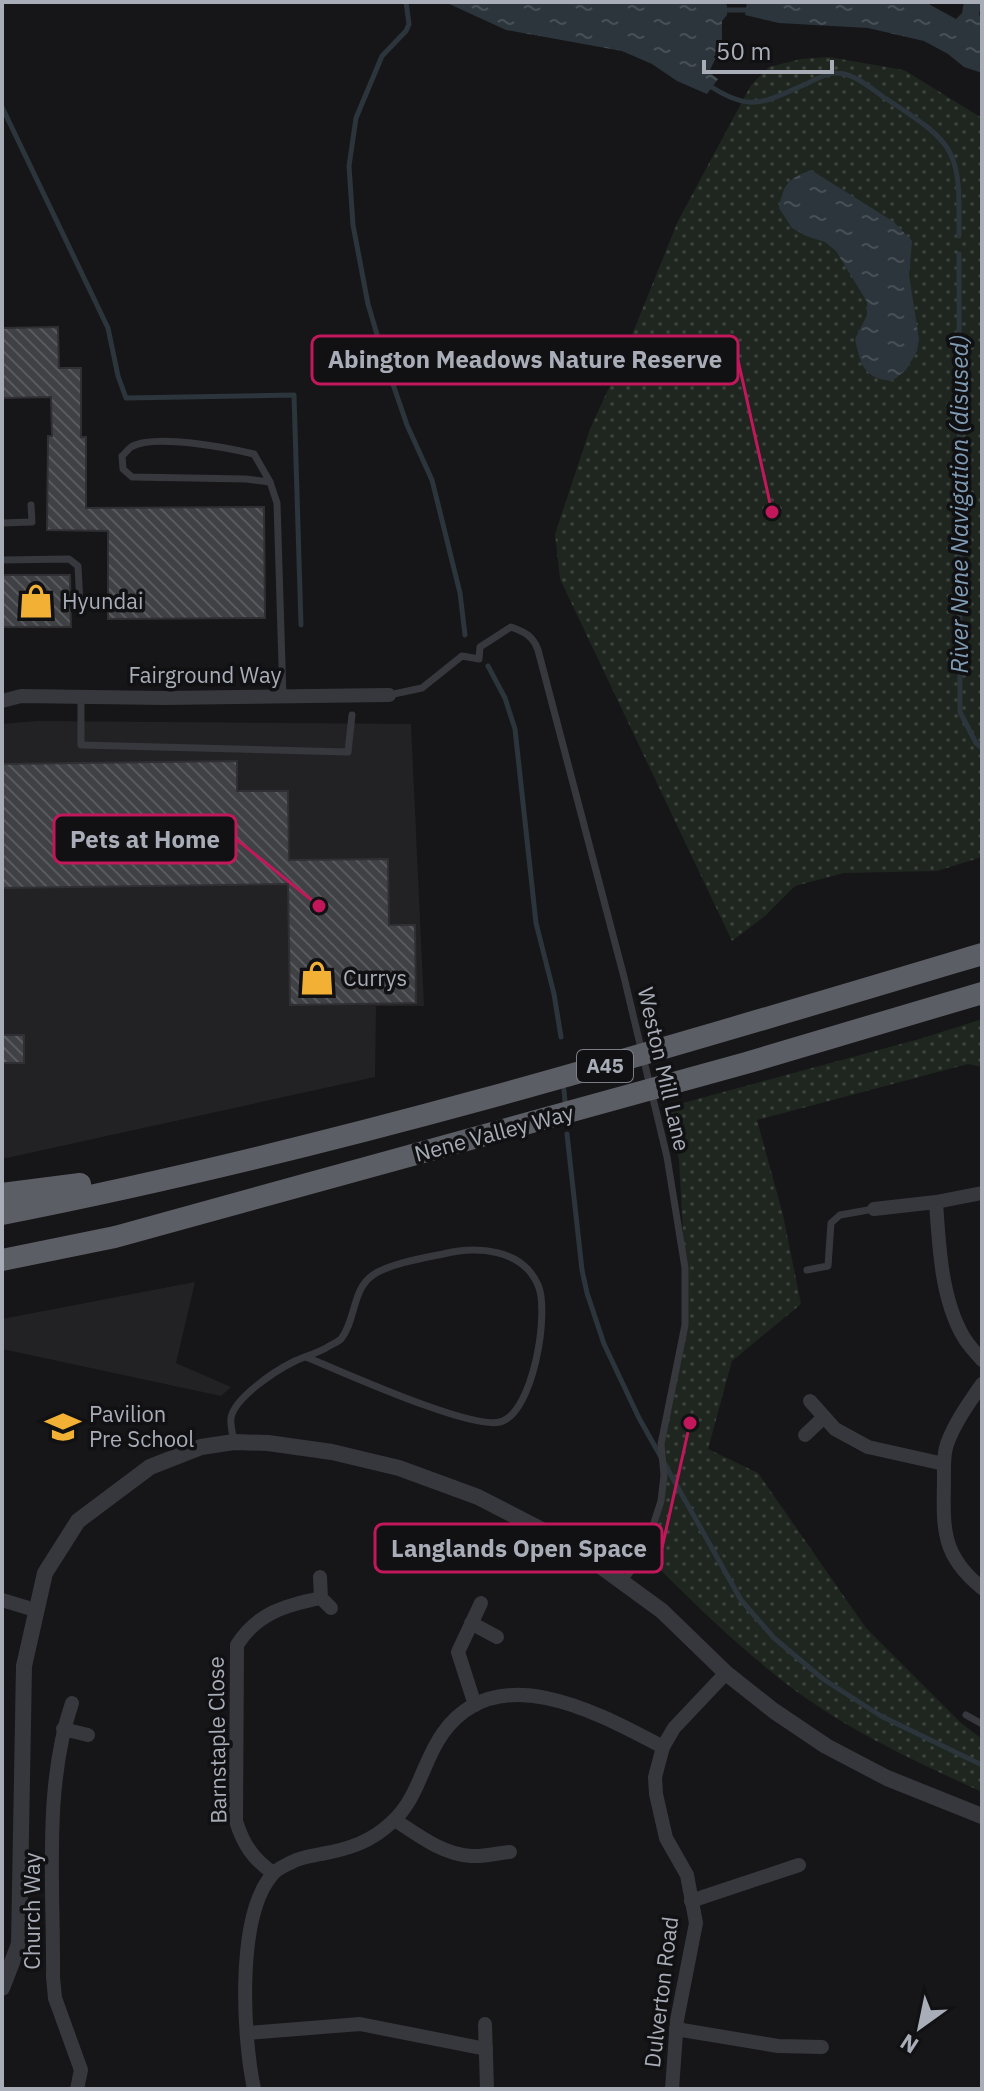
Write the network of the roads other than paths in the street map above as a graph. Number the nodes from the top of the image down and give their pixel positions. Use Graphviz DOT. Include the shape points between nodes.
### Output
graph roads {
  1 [pos="270,482"];
  2 [pos="31,505"];
  3 [pos="2,523"];
  4 [pos="2,560"];
  5 [pos="80,604"];
  6 [pos="2,692"];
  7 [pos="389,695"];
  8 [pos="21,696"];
  9 [pos="81,697"];
  10 [pos="283,697"];
  11 [pos="2,701"];
  12 [pos="352,715"];
  13 [pos="982,954"];
  14 [pos="982,993"];
  15 [pos="224,1166"];
  16 [pos="982,1193"];
  17 [pos="2,1194"];
  18 [pos="936,1202"];
  19 [pos="874,1209"];
  20 [pos="2,1214"];
  21 [pos="115,1237"];
  22 [pos="2,1260"];
  23 [pos="807,1270"];
  24 [pos="2,1275"];
  25 [pos="306,1357"];
  26 [pos="982,1360"];
  27 [pos="982,1384"];
  28 [pos="810,1401"];
  29 [pos="824,1417"];
  30 [pos="805,1435"];
  31 [pos="234,1442"];
  32 [pos="944,1464"];
  33 [pos="320,1577"];
  34 [pos="623,1582"];
  35 [pos="982,1588"];
  36 [pos="2,1600"];
  37 [pos="481,1603"];
  38 [pos="35,1610"];
  39 [pos="471,1623"];
  40 [pos="497,1637"];
  41 [pos="726,1673"];
  42 [pos="72,1703"];
  43 [pos="475,1705"];
  44 [pos="966,1715"];
  45 [pos="982,1724"];
  46 [pos="63,1729"];
  47 [pos="88,1735"];
  48 [pos="663,1747"];
  49 [pos="982,1816"];
  50 [pos="395,1820"];
  51 [pos="510,1852"];
  52 [pos="799,1865"];
  53 [pos="273,1873"];
  54 [pos="691,1901"];
  55 [pos="2,1988"];
  56 [pos="485,2024"];
  57 [pos="676,2029"];
  58 [pos="247,2033"];
  59 [pos="822,2047"];
  60 [pos="486,2049"];
  61 [pos="77,2089"];
  62 [pos="254,2089"];
  63 [pos="487,2089"];
  64 [pos="672,2089"];
  1 -- 1 [label="lane" via="132,477 123,469 122,456 147,443 220,446 254,454"];
  1 -- 10 [label="lane" via="279,535"];
  2 -- 3 [label="lane" via="32,522"];
  4 -- 5 [label="lane" via="69,559 78,566"];
  6 -- 8 [label="street"];
  7 -- 10 [label="street, Fairground Way"];
  7 -- 34 [label="lane, Weston Mill Lane" via="422,688 462,656 479,659 480,647 511,627 534,640 624,977 667,1157 685,1268 685,1325 661,1444 661,1501 644,1553"];
  8 -- 9 [label="street, Fairground Way"];
  8 -- 11 [label="street"];
  9 -- 10 [label="street, Fairground Way"];
  9 -- 12 [label="lane" via="81,745 348,752"];
  13 -- 15 [label="highway, Nene Valley Way / A45" via="550,1081"];
  14 -- 21 [label="highway, Nene Valley Way / A45"];
  15 -- 17 [label="highway"];
  15 -- 20 [label="highway, Nene Valley Way / A45"];
  16 -- 18 [label="street"];
  18 -- 19 [label="street"];
  18 -- 26 [label="street" via="938,1244 952,1313"];
  19 -- 23 [label="lane" via="840,1215 831,1223 828,1266"];
  21 -- 22 [label="highway, Nene Valley Way / A45"];
  21 -- 24 [label="highway"];
  25 -- 25 [label="lane" via="341,1339 361,1287 374,1274 420,1259 486,1249 520,1261 538,1285 542,1340 521,1402 499,1423 468,1420"];
  25 -- 31 [label="lane" via="263,1381 239,1402 231,1417"];
  27 -- 32 [label="street" via="946,1446"];
  28 -- 29 [label="street"];
  29 -- 30 [label="street"];
  29 -- 32 [label="street" via="868,1447"];
  31 -- 34 [label="street" via="332,1452 399,1468 478,1497 573,1546"];
  31 -- 38 [label="street" via="201,1447 150,1467 78,1521 45,1573"];
  32 -- 35 [label="street" via="948,1547 963,1572"];
  33 -- 53 [label="street, Barnstaple Close" via="326,1603 293,1603 260,1617 237,1645 236,1821 250,1852"];
  34 -- 41 [label="street" via="671,1619"];
  36 -- 38 [label="street"];
  37 -- 39 [label="street"];
  38 -- 55 [label="street" via="24,1666 19,1944"];
  39 -- 40 [label="street"];
  39 -- 43 [label="street" via="458,1652"];
  41 -- 48 [label="street, Dulverton Road"];
  41 -- 49 [label="street" via="826,1746 887,1778"];
  42 -- 46 [label="street, Church Way"];
  43 -- 48 [label="street" via="503,1696 567,1701"];
  43 -- 50 [label="street" via="444,1731 414,1796"];
  44 -- 45 [label="lane"];
  46 -- 47 [label="street"];
  46 -- 61 [label="street, Church Way" via="54,1783 53,1977 55,1998 81,2070"];
  48 -- 54 [label="street, Dulverton Road" via="656,1794 666,1838 687,1875"];
  50 -- 51 [label="street" via="454,1853"];
  50 -- 53 [label="street" via="353,1848 295,1860"];
  52 -- 54 [label="street, Dulverton Road"];
  53 -- 58 [label="street" via="252,1923"];
  54 -- 57 [label="street, Dulverton Road" via="696,1923"];
  56 -- 60 [label="street"];
  57 -- 59 [label="street" via="778,2046"];
  57 -- 64 [label="street, Dulverton Road"];
  58 -- 60 [label="street" via="360,2024"];
  58 -- 62 [label="street"];
  60 -- 63 [label="street"];
}
